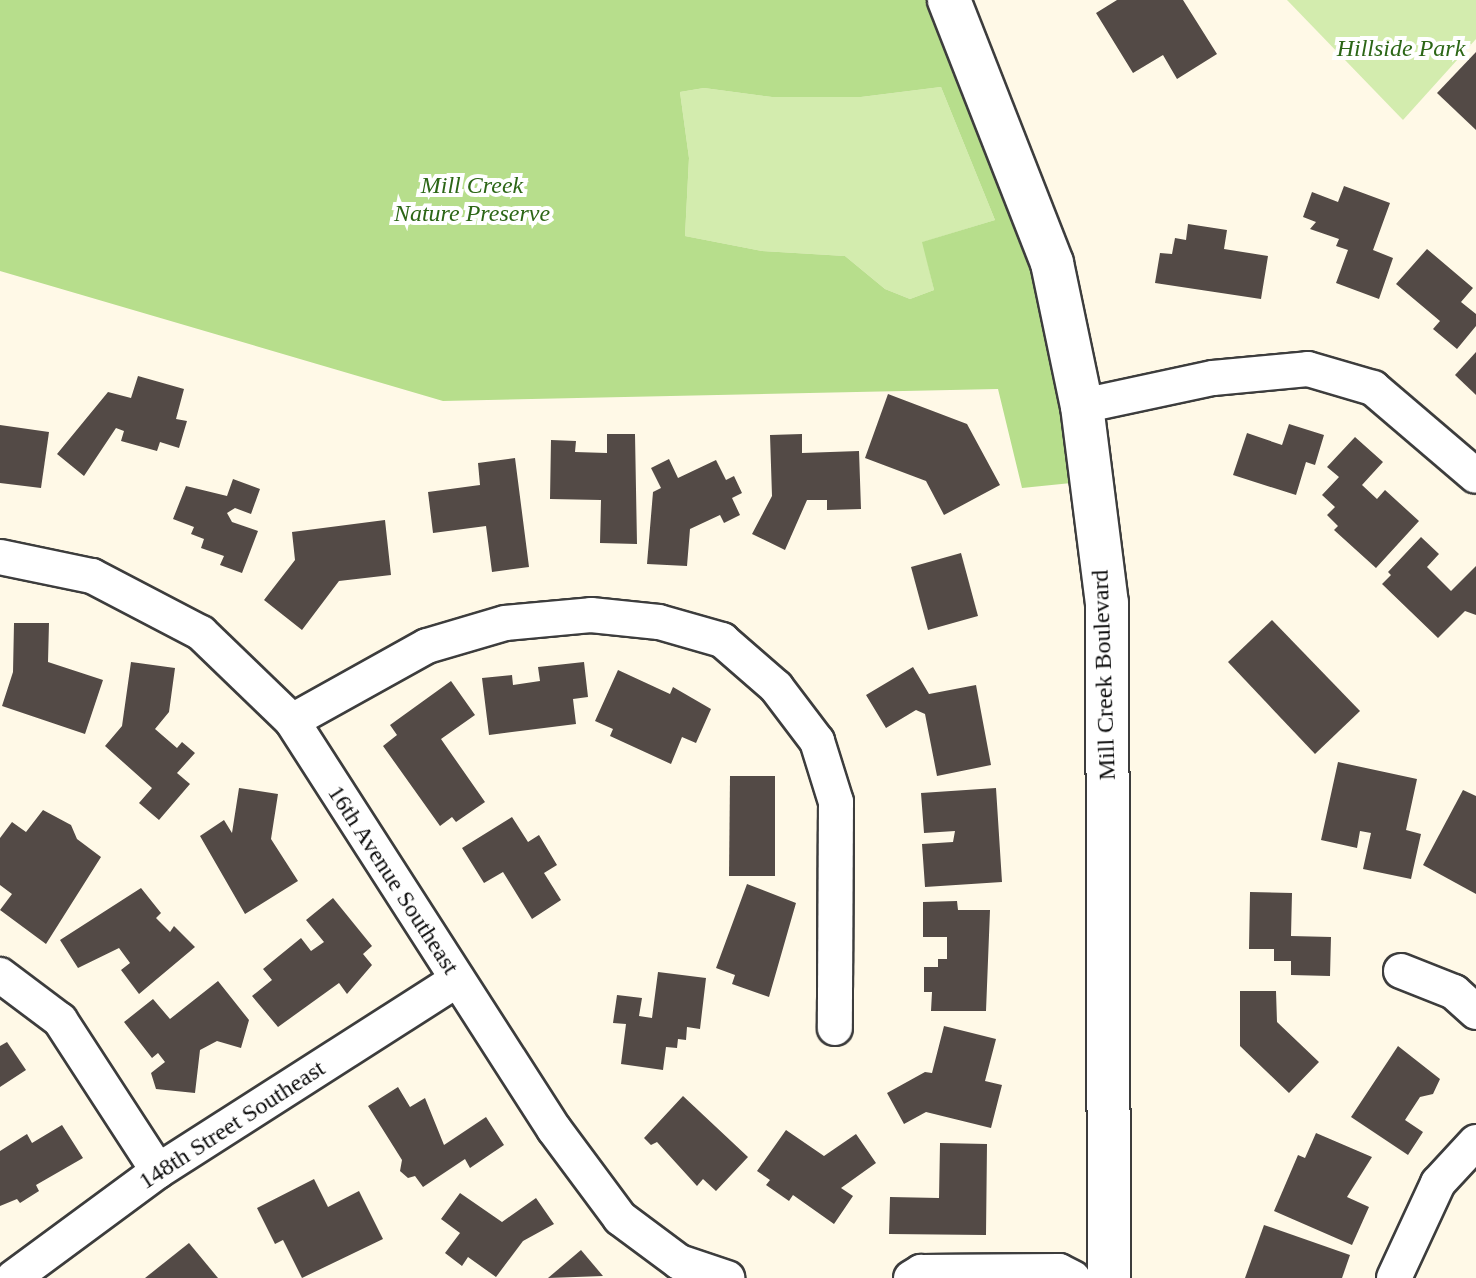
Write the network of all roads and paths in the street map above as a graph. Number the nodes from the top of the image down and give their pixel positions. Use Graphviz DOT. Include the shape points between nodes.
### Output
graph roads {
  1 [pos="949,0"];
  2 [pos="1082,406"];
  3 [pos="1476,476"];
  4 [pos="0,557"];
  5 [pos="292,721"];
  6 [pos="1401,971"];
  7 [pos="0,975"];
  8 [pos="457,980"];
  9 [pos="1476,1012"];
  10 [pos="835,1028"];
  11 [pos="1476,1142"];
  12 [pos="158,1171"];
  13 [pos="13,1278"];
  14 [pos="727,1278"];
  15 [pos="911,1278"];
  16 [pos="1073,1278"];
  17 [pos="1109,1278"];
  18 [pos="1394,1278"];
  1 -- 2 [label="street, Mill Creek Boulevard" via="1052,263"];
  2 -- 3 [label="street" via="1213,378 1308,369 1373,388"];
  2 -- 17 [label="street, Mill Creek Boulevard" via="1107,603"];
  4 -- 5 [label="street, 16th Avenue Southeast" via="92,576 201,633"];
  5 -- 8 [label="street, 16th Avenue Southeast"];
  5 -- 10 [label="street" via="427,646 505,623 591,615 659,622 722,640 776,687 817,741 836,802"];
  6 -- 9 [label="street" via="1454,992"];
  7 -- 12 [label="street" via="60,1020"];
  8 -- 12 [label="street, 148th Street Southeast"];
  8 -- 14 [label="street, 16th Avenue Southeast" via="554,1129 620,1218 679,1262"];
  11 -- 18 [label="street" via="1438,1183"];
  12 -- 13 [label="street, 148th Street Southeast"];
  15 -- 16 [label="street" via="921,1272 1059,1271"];
}
